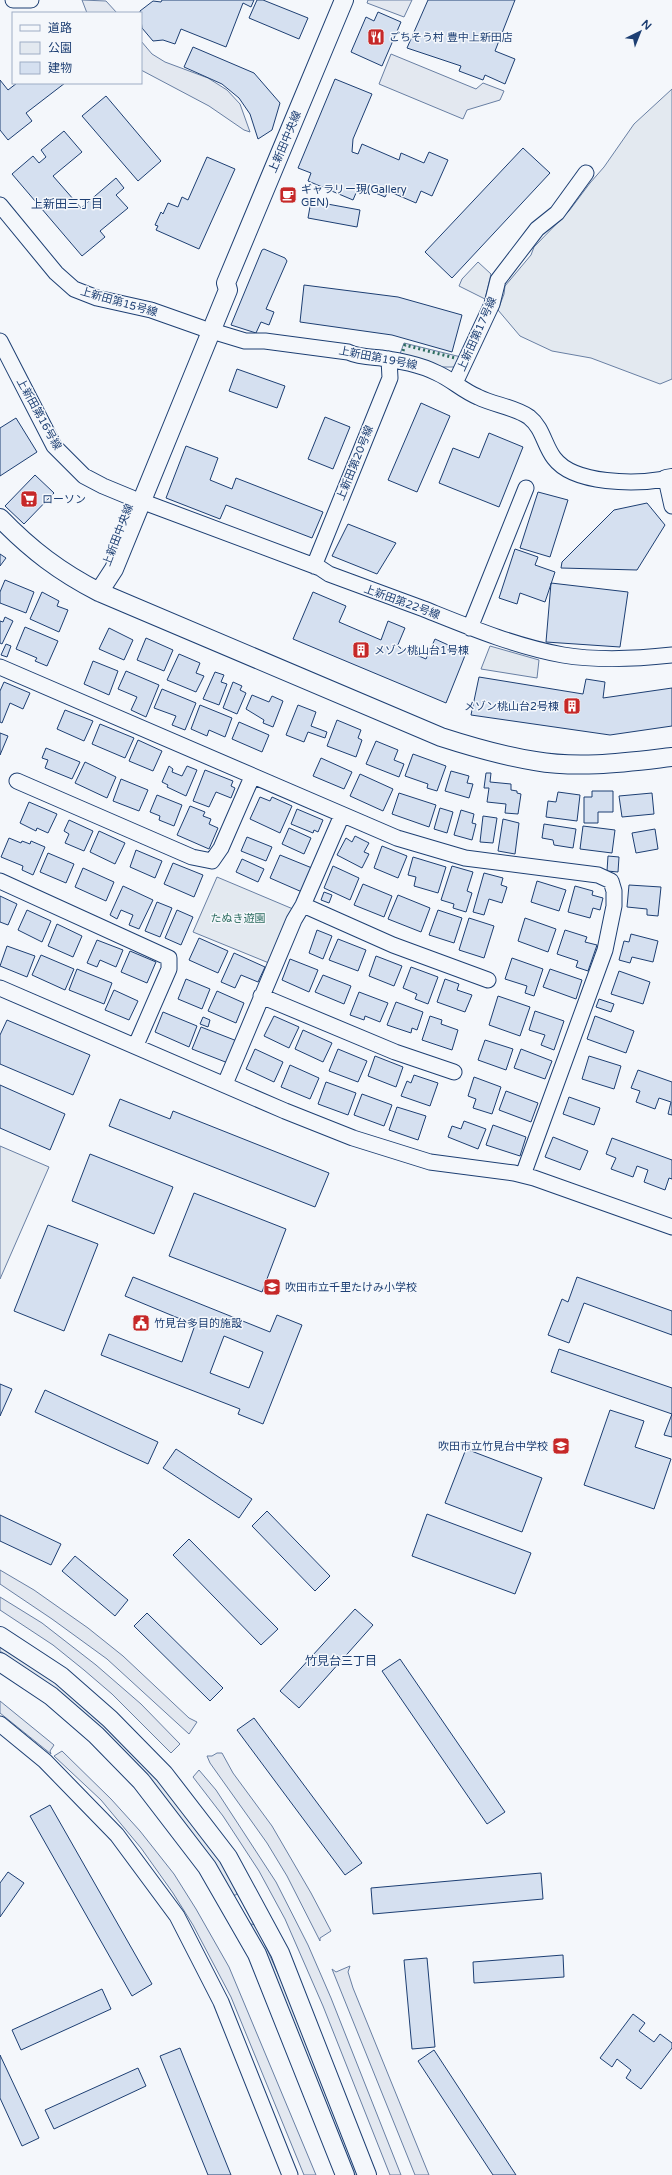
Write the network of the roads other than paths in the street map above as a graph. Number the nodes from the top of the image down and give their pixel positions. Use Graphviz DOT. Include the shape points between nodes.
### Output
graph roads {
  1 [pos="13,0"];
  2 [pos="31,0"];
  3 [pos="344,0"];
  4 [pos="586,173"];
  5 [pos="0,205"];
  6 [pos="207,330"];
  7 [pos="0,341"];
  8 [pos="388,360"];
  9 [pos="455,383"];
  10 [pos="669,478"];
  11 [pos="526,488"];
  12 [pos="137,499"];
  13 [pos="672,506"];
  14 [pos="0,518"];
  15 [pos="314,566"];
  16 [pos="99,592"];
  17 [pos="470,628"];
  18 [pos="672,655"];
  19 [pos="0,667"];
  20 [pos="672,757"];
  21 [pos="252,777"];
  22 [pos="17,782"];
  23 [pos="342,815"];
  24 [pos="0,881"];
  25 [pos="303,905"];
  26 [pos="488,980"];
  27 [pos="0,988"];
  28 [pos="261,996"];
  29 [pos="136,1046"];
  30 [pos="454,1072"];
  31 [pos="225,1084"];
  32 [pos="523,1175"];
  33 [pos="672,1227"];
  34 [pos="0,1636"];
  35 [pos="0,1662"];
  36 [pos="0,1724"];
  37 [pos="290,2175"];
  38 [pos="345,2175"];
  39 [pos="367,2175"];
  1 -- 2 [label="street"];
  3 -- 6 [label="street, 上新田中央線" via="226,284 220,287"];
  4 -- 9 [label="street, 上新田第17号線" via="557,213 537,229 498,280 492,304"];
  5 -- 6 [label="street, 上新田第15号線" via="52,269 74,289 97,298 152,310"];
  6 -- 8 [label="street, 上新田第19号線" via="245,341 265,341"];
  6 -- 12 [label="street, 上新田中央線"];
  7 -- 12 [label="street, 上新田第16号線" via="28,398 58,450 92,481"];
  8 -- 9 [label="street, 上新田第19号線" via="425,368"];
  8 -- 15 [label="street, 上新田第20号線" via="390,378"];
  9 -- 10 [label="street, 上新田第19号線" via="479,398 526,415 535,423 548,450 559,464 579,475 633,482"];
  10 -- 13 [label="street"];
  11 -- 17 [label="street"];
  12 -- 15 [label="street, 上新田第22号線"];
  12 -- 16 [label="street, 上新田中央線" via="105,565"];
  14 -- 16 [label="street" via="25,544 50,564"];
  15 -- 17 [label="street, 上新田第22号線"];
  16 -- 20 [label="street" via="369,708 441,737 482,750 566,764 627,762"];
  17 -- 18 [label="street, 上新田第22号線" via="530,647 570,655 630,659"];
  19 -- 21 [label="street"];
  21 -- 22 [label="street" via="221,848 212,861 208,862"];
  21 -- 23 [label="street"];
  23 -- 25 [label="street"];
  23 -- 32 [label="street" via="397,838 452,855 598,875 608,878 613,884 612,916 605,950"];
  24 -- 29 [label="street" via="169,958 169,969"];
  25 -- 26 [label="street" via="392,945"];
  25 -- 28 [label="street"];
  27 -- 29 [label="street"];
  28 -- 30 [label="street" via="395,1052"];
  28 -- 31 [label="street"];
  29 -- 31 [label="street"];
  31 -- 32 [label="street" via="317,1124 398,1153 437,1163"];
  32 -- 33 [label="street"];
  34 -- 39 [label="street" via="61,1676 110,1719 164,1774 228,1857 280,1953"];
  35 -- 38 [label="street" via="50,1696 96,1735 141,1781 207,1867 256,1954"];
  36 -- 37 [label="street" via="45,1761 117,1835 177,1916 221,2002"];
}
